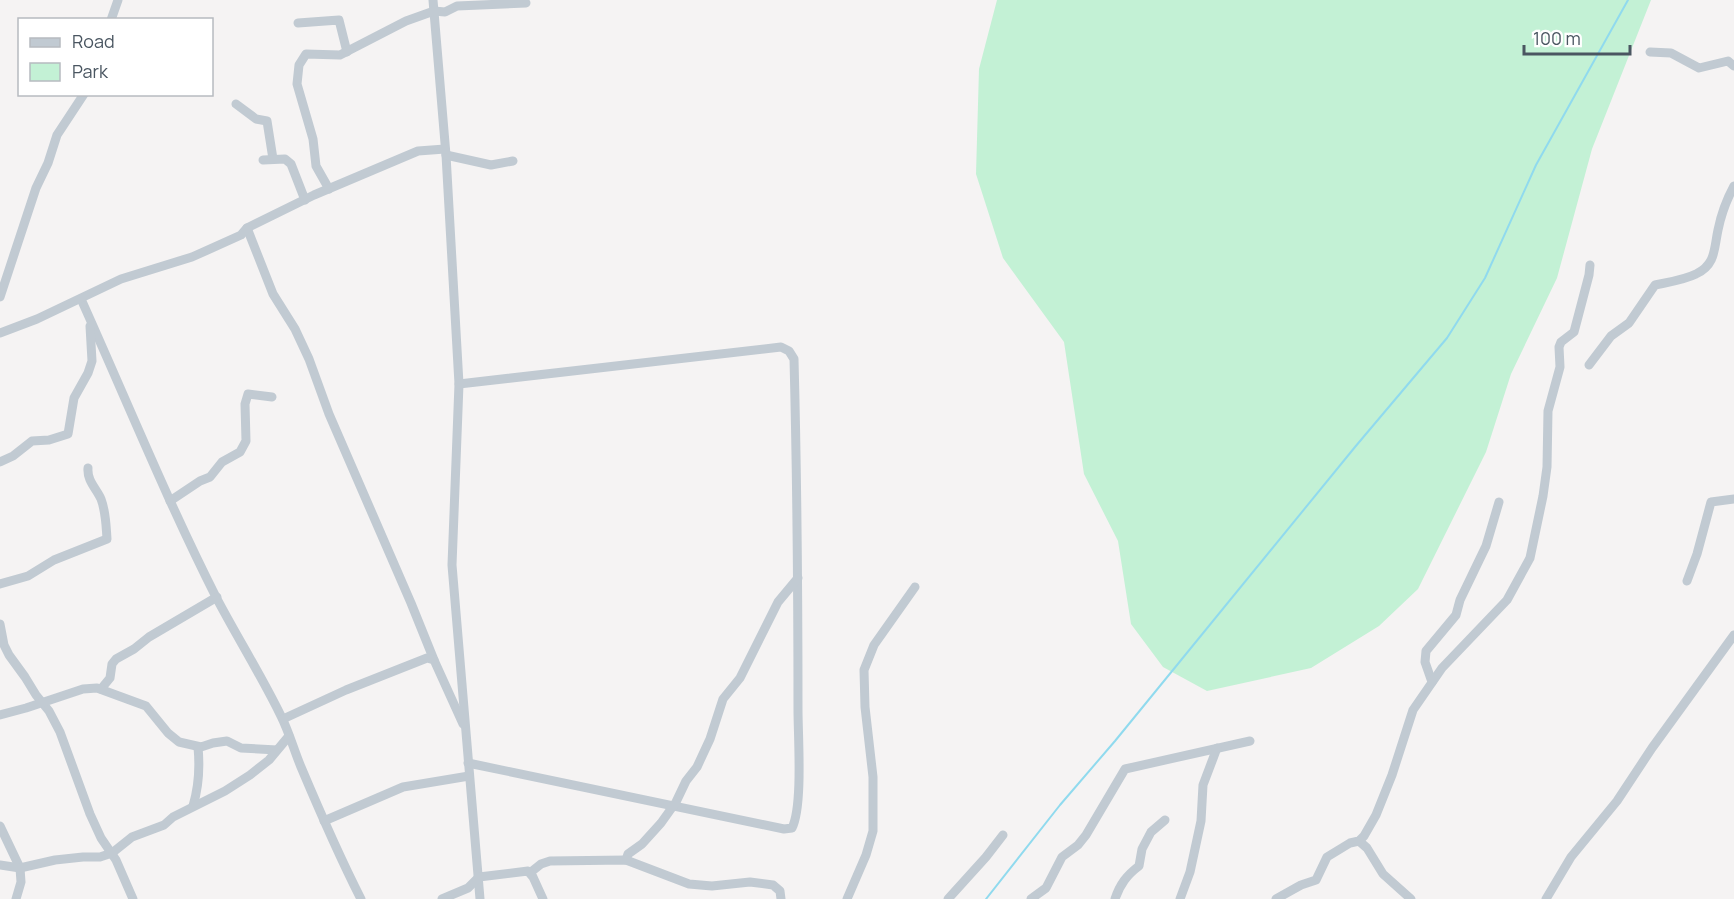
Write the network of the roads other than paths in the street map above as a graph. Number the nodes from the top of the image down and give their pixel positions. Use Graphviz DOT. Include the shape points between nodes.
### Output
graph roads {
  1 [pos="118,0"];
  2 [pos="433,0"];
  3 [pos="526,3"];
  4 [pos="434,11"];
  5 [pos="112,18"];
  6 [pos="298,23"];
  7 [pos="347,52"];
  8 [pos="1650,52"];
  9 [pos="1734,66"];
  10 [pos="83,96"];
  11 [pos="236,104"];
  12 [pos="446,152"];
  13 [pos="273,159"];
  14 [pos="263,160"];
  15 [pos="513,160"];
  16 [pos="1734,186"];
  17 [pos="329,189"];
  18 [pos="305,200"];
  19 [pos="247,228"];
  20 [pos="1590,265"];
  21 [pos="0,297"];
  22 [pos="81,299"];
  23 [pos="90,320"];
  24 [pos="0,333"];
  25 [pos="1589,365"];
  26 [pos="459,384"];
  27 [pos="272,397"];
  28 [pos="0,462"];
  29 [pos="88,468"];
  30 [pos="1734,498"];
  31 [pos="170,501"];
  32 [pos="1499,502"];
  33 [pos="798,578"];
  34 [pos="1687,581"];
  35 [pos="0,584"];
  36 [pos="915,587"];
  37 [pos="217,597"];
  38 [pos="0,624"];
  39 [pos="1734,635"];
  40 [pos="434,660"];
  41 [pos="1432,682"];
  42 [pos="101,688"];
  43 [pos="42,703"];
  44 [pos="0,715"];
  45 [pos="283,719"];
  46 [pos="465,730"];
  47 [pos="289,736"];
  48 [pos="1250,741"];
  49 [pos="198,747"];
  50 [pos="1217,748"];
  51 [pos="277,750"];
  52 [pos="468,763"];
  53 [pos="469,776"];
  54 [pos="193,806"];
  55 [pos="673,806"];
  56 [pos="324,820"];
  57 [pos="1165,820"];
  58 [pos="0,826"];
  59 [pos="1002,835"];
  60 [pos="1359,842"];
  61 [pos="112,853"];
  62 [pos="626,860"];
  63 [pos="0,865"];
  64 [pos="21,868"];
  65 [pos="531,872"];
  66 [pos="478,878"];
  67 [pos="16,899"];
  68 [pos="133,899"];
  69 [pos="361,899"];
  70 [pos="442,899"];
  71 [pos="480,899"];
  72 [pos="543,899"];
  73 [pos="781,899"];
  74 [pos="847,899"];
  75 [pos="948,899"];
  76 [pos="1031,899"];
  77 [pos="1115,899"];
  78 [pos="1180,899"];
  79 [pos="1276,899"];
  80 [pos="1411,899"];
  81 [pos="1546,899"];
  1 -- 5 [label="street"];
  2 -- 4 [label="street"];
  3 -- 4 [label="street"];
  4 -- 7 [label="street"];
  4 -- 12 [label="street"];
  6 -- 7 [label="street" via="339,20"];
  7 -- 17 [label="street" via="306,54 296,77 316,166"];
  8 -- 9 [label="street" via="1671,53 1699,68 1728,61"];
  10 -- 21 [label="street" via="57,135"];
  11 -- 13 [label="street" via="256,119 267,121"];
  12 -- 15 [label="street" via="491,165"];
  12 -- 17 [label="street" via="418,151"];
  12 -- 26 [label="street"];
  13 -- 14 [label="street"];
  13 -- 18 [label="street" via="285,159 291,164"];
  16 -- 25 [label="street" via="1709,264 1699,273 1656,285 1629,322 1611,336"];
  17 -- 18 [label="street"];
  18 -- 19 [label="street"];
  19 -- 22 [label="street" via="192,257 121,279"];
  19 -- 40 [label="street" via="273,294 309,359"];
  20 -- 41 [label="street" via="1574,332 1559,347 1560,367 1548,411 1547,467 1530,558 1508,600"];
  22 -- 23 [label="street"];
  22 -- 24 [label="street"];
  23 -- 28 [label="street" via="92,361 74,398 68,434 32,441"];
  23 -- 31 [label="street"];
  26 -- 33 [label="street" via="781,347 789,351 794,359"];
  26 -- 46 [label="street" via="452,565"];
  27 -- 31 [label="street" via="248,394 246,441 240,452 222,462 210,477"];
  29 -- 35 [label="street" via="87,476 105,512 106,539 54,560 28,576"];
  30 -- 34 [label="street" via="1712,502"];
  31 -- 37 [label="street"];
  32 -- 41 [label="street" via="1486,546 1456,615 1426,651 1425,663"];
  33 -- 55 [label="street" via="778,602 740,678 723,699 703,758"];
  33 -- 55 [label="street" via="797,801 792,828"];
  36 -- 74 [label="street" via="874,645 864,670 873,777 873,831"];
  37 -- 42 [label="street" via="117,659 110,678"];
  37 -- 45 [label="street"];
  38 -- 43 [label="street" via="9,655"];
  39 -- 81 [label="street" via="1617,801 1575,851"];
  40 -- 45 [label="street" via="427,658"];
  40 -- 46 [label="street"];
  41 -- 60 [label="street" via="1413,710 1376,815"];
  42 -- 43 [label="street" via="83,689"];
  42 -- 49 [label="street" via="146,706 174,739"];
  43 -- 44 [label="street"];
  43 -- 61 [label="street" via="60,732 90,813"];
  45 -- 47 [label="street"];
  46 -- 52 [label="street"];
  47 -- 51 [label="street"];
  47 -- 56 [label="street"];
  48 -- 50 [label="street"];
  49 -- 51 [label="street" via="227,741 241,747"];
  49 -- 54 [label="street" via="199,788"];
  50 -- 76 [label="street" via="1125,769 1086,835 1062,857 1046,888"];
  50 -- 78 [label="street" via="1203,785 1201,821"];
  51 -- 54 [label="street" via="261,768"];
  52 -- 53 [label="street"];
  52 -- 55 [label="street"];
  53 -- 56 [label="street" via="403,787"];
  53 -- 66 [label="street"];
  54 -- 61 [label="street" via="164,825 132,837"];
  55 -- 62 [label="street"];
  56 -- 69 [label="street"];
  57 -- 77 [label="street" via="1151,832 1139,866 1124,879"];
  58 -- 64 [label="street"];
  59 -- 75 [label="street"];
  60 -- 79 [label="street" via="1327,857 1316,880"];
  60 -- 80 [label="street" via="1383,874"];
  61 -- 64 [label="street"];
  61 -- 68 [label="street"];
  62 -- 65 [label="street" via="550,861"];
  62 -- 73 [label="street" via="688,884 773,885 780,891"];
  63 -- 64 [label="street"];
  64 -- 67 [label="street"];
  65 -- 66 [label="street"];
  65 -- 72 [label="street"];
  66 -- 70 [label="street" via="468,888"];
  66 -- 71 [label="street"];
}
